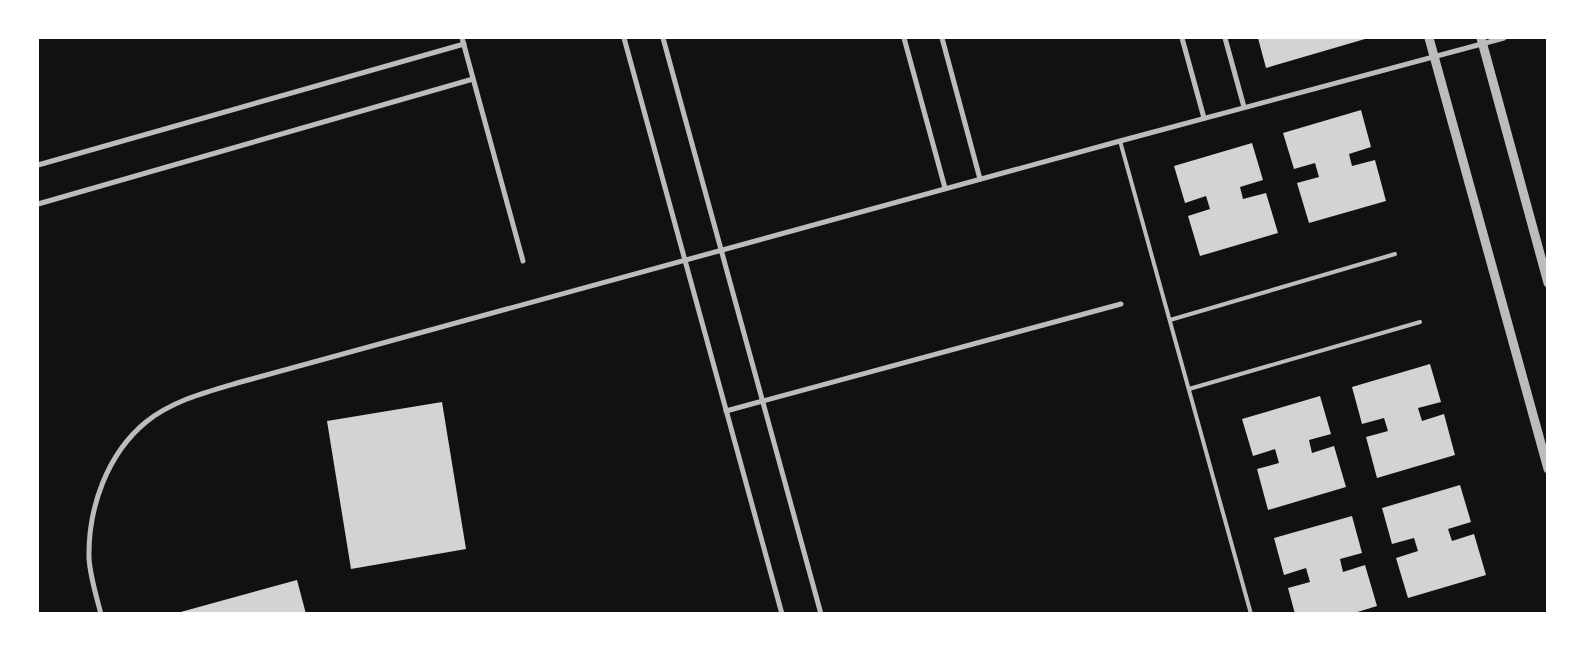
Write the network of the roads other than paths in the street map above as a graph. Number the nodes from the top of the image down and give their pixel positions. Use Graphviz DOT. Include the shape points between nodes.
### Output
graph roads {
  1 [pos="462,38"];
  2 [pos="624,38"];
  3 [pos="662,38"];
  4 [pos="904,38"];
  5 [pos="942,38"];
  6 [pos="1182,38"];
  7 [pos="1225,38"];
  8 [pos="1429,38"];
  9 [pos="1504,38"];
  10 [pos="1482,40"];
  11 [pos="464,44"];
  12 [pos="1434,55"];
  13 [pos="473,79"];
  14 [pos="1244,107"];
  15 [pos="1204,118"];
  16 [pos="1120,140"];
  17 [pos="38,166"];
  18 [pos="980,179"];
  19 [pos="945,188"];
  20 [pos="38,204"];
  21 [pos="721,250"];
  22 [pos="1395,254"];
  23 [pos="685,260"];
  24 [pos="523,261"];
  25 [pos="1548,283"];
  26 [pos="1121,304"];
  27 [pos="1170,320"];
  28 [pos="1420,322"];
  29 [pos="1189,389"];
  30 [pos="763,402"];
  31 [pos="726,411"];
  32 [pos="1548,470"];
  33 [pos="101,614"];
  34 [pos="782,614"];
  35 [pos="821,614"];
  36 [pos="1250,614"];
  1 -- 11 [label="street"];
  2 -- 23 [label="street"];
  3 -- 21 [label="street"];
  4 -- 19 [label="street"];
  5 -- 18 [label="street"];
  6 -- 15 [label="street"];
  7 -- 14 [label="street"];
  8 -- 12 [label="street"];
  9 -- 10 [label="street"];
  10 -- 12 [label="street"];
  10 -- 25 [label="street"];
  11 -- 13 [label="street"];
  11 -- 17 [label="street"];
  12 -- 14 [label="street"];
  12 -- 32 [label="street"];
  13 -- 20 [label="street"];
  13 -- 24 [label="street"];
  14 -- 15 [label="street"];
  15 -- 16 [label="street"];
  16 -- 18 [label="street"];
  16 -- 27 [label="lane"];
  18 -- 19 [label="street"];
  19 -- 21 [label="street"];
  21 -- 23 [label="street"];
  21 -- 30 [label="street"];
  22 -- 27 [label="lane"];
  23 -- 31 [label="street"];
  23 -- 33 [label="street" via="237,383 168,408 146,422 130,438 114,460 100,489 90,534 89,559"];
  26 -- 30 [label="street"];
  27 -- 29 [label="lane"];
  28 -- 29 [label="lane"];
  29 -- 36 [label="lane"];
  30 -- 31 [label="street"];
  30 -- 35 [label="street"];
  31 -- 34 [label="street"];
}
